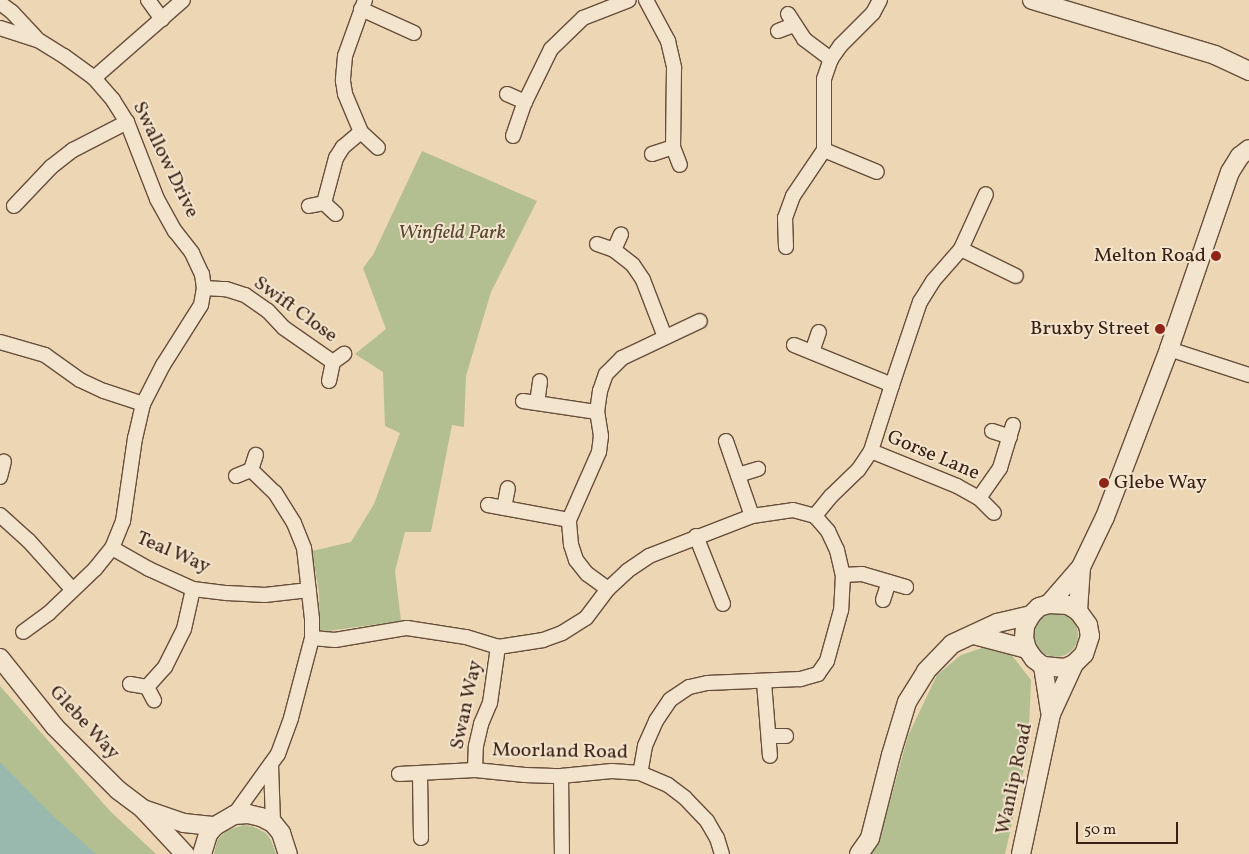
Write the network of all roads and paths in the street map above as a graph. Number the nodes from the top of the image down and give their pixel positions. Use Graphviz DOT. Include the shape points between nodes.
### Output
graph roads {
  1 [pos="148,0"];
  2 [pos="183,0"];
  3 [pos="629,0"];
  4 [pos="646,0"];
  5 [pos="880,0"];
  6 [pos="1032,0"];
  7 [pos="0,4"];
  8 [pos="363,4"];
  9 [pos="596,6"];
  10 [pos="162,19"];
  11 [pos="0,28"];
  12 [pos="778,31"];
  13 [pos="414,33"];
  14 [pos="38,40"];
  15 [pos="832,59"];
  16 [pos="1249,59"];
  17 [pos="1230,60"];
  18 [pos="1249,71"];
  19 [pos="94,78"];
  20 [pos="507,94"];
  21 [pos="525,102"];
  22 [pos="127,122"];
  23 [pos="361,132"];
  24 [pos="513,136"];
  25 [pos="673,147"];
  26 [pos="378,148"];
  27 [pos="1249,149"];
  28 [pos="824,150"];
  29 [pos="652,154"];
  30 [pos="680,165"];
  31 [pos="877,172"];
  32 [pos="986,194"];
  33 [pos="324,203"];
  34 [pos="14,206"];
  35 [pos="309,206"];
  36 [pos="336,214"];
  37 [pos="621,234"];
  38 [pos="597,244"];
  39 [pos="786,247"];
  40 [pos="962,249"];
  41 [pos="614,250"];
  42 [pos="1016,276"];
  43 [pos="204,288"];
  44 [pos="700,321"];
  45 [pos="819,332"];
  46 [pos="665,337"];
  47 [pos="0,342"];
  48 [pos="794,345"];
  49 [pos="1170,348"];
  50 [pos="812,352"];
  51 [pos="1249,375"];
  52 [pos="329,381"];
  53 [pos="540,381"];
  54 [pos="892,385"];
  55 [pos="143,404"];
  56 [pos="597,412"];
  57 [pos="992,431"];
  58 [pos="726,441"];
  59 [pos="871,452"];
  60 [pos="256,455"];
  61 [pos="4,461"];
  62 [pos="758,469"];
  63 [pos="251,470"];
  64 [pos="738,475"];
  65 [pos="0,476"];
  66 [pos="236,476"];
  67 [pos="508,488"];
  68 [pos="979,498"];
  69 [pos="488,505"];
  70 [pos="504,508"];
  71 [pos="994,513"];
  72 [pos="0,515"];
  73 [pos="752,516"];
  74 [pos="815,516"];
  75 [pos="569,520"];
  76 [pos="696,536"];
  77 [pos="112,548"];
  78 [pos="1081,567"];
  79 [pos="843,575"];
  80 [pos="889,582"];
  81 [pos="906,587"];
  82 [pos="193,588"];
  83 [pos="72,589"];
  84 [pos="608,589"];
  85 [pos="309,590"];
  86 [pos="884,600"];
  87 [pos="723,604"];
  88 [pos="1049,604"];
  89 [pos="1078,611"];
  90 [pos="1031,615"];
  91 [pos="23,632"];
  92 [pos="974,635"];
  93 [pos="312,638"];
  94 [pos="498,647"];
  95 [pos="1027,649"];
  96 [pos="0,658"];
  97 [pos="1074,664"];
  98 [pos="1043,666"];
  99 [pos="764,682"];
  100 [pos="130,684"];
  101 [pos="147,687"];
  102 [pos="154,700"];
  103 [pos="1051,714"];
  104 [pos="769,736"];
  105 [pos="786,736"];
  106 [pos="770,756"];
  107 [pos="271,765"];
  108 [pos="475,770"];
  109 [pos="640,772"];
  110 [pos="399,774"];
  111 [pos="420,774"];
  112 [pos="561,776"];
  113 [pos="143,809"];
  114 [pos="234,815"];
  115 [pos="273,823"];
  116 [pos="215,826"];
  117 [pos="421,838"];
  118 [pos="291,851"];
  119 [pos="185,854"];
  120 [pos="202,854"];
  121 [pos="562,854"];
  122 [pos="722,854"];
  123 [pos="859,854"];
  124 [pos="1021,854"];
  1 -- 10 [label="street"];
  2 -- 10 [label="street"];
  3 -- 9 [label="street"];
  4 -- 25 [label="street" via="668,41 674,68"];
  5 -- 15 [label="street" via="873,13 840,46"];
  6 -- 17 [label="street"];
  7 -- 14 [label="street, Swallow Drive"];
  8 -- 13 [label="street"];
  8 -- 23 [label="street" via="345,56 343,81"];
  9 -- 21 [label="street" via="552,49"];
  10 -- 19 [label="street"];
  11 -- 14 [label="street, Swallow Drive"];
  12 -- 15 [label="street" via="791,19 804,39"];
  14 -- 19 [label="street, Swallow Drive"];
  15 -- 28 [label="street" via="824,79"];
  16 -- 17 [label="street"];
  17 -- 18 [label="street"];
  19 -- 22 [label="street, Swallow Drive"];
  20 -- 21 [label="street"];
  21 -- 24 [label="street"];
  22 -- 34 [label="street" via="73,150"];
  22 -- 43 [label="street, Swallow Drive" via="157,199 175,231 192,252 202,274"];
  23 -- 26 [label="street"];
  23 -- 33 [label="street" via="343,147 336,158"];
  25 -- 29 [label="street"];
  25 -- 30 [label="street"];
  27 -- 49 [label="street" via="1230,172"];
  28 -- 31 [label="street"];
  28 -- 39 [label="street" via="793,196 785,218"];
  32 -- 40 [label="street"];
  33 -- 35 [label="street"];
  33 -- 36 [label="street"];
  37 -- 41 [label="street"];
  38 -- 41 [label="street"];
  40 -- 42 [label="street"];
  40 -- 54 [label="street" via="933,281 920,302"];
  41 -- 46 [label="street" via="633,265 643,280"];
  43 -- 52 [label="street, Swift Close" via="226,289 245,295 268,311 284,328 338,358"];
  43 -- 55 [label="street" via="201,305"];
  44 -- 46 [label="street"];
  45 -- 50 [label="street"];
  46 -- 56 [label="street" via="622,358 606,374"];
  47 -- 55 [label="street" via="46,355 80,380"];
  48 -- 50 [label="street"];
  49 -- 51 [label="street"];
  49 -- 78 [label="street" via="1122,476"];
  50 -- 54 [label="street"];
  53 -- 56 [label="street" via="530,402"];
  54 -- 59 [label="street"];
  55 -- 77 [label="street" via="123,520"];
  56 -- 75 [label="street" via="600,452"];
  57 -- 68 [label="street, Gorse Lane" via="1011,431 1000,468"];
  58 -- 64 [label="street"];
  59 -- 68 [label="street, Gorse Lane" via="932,474"];
  59 -- 74 [label="street"];
  60 -- 63 [label="street"];
  61 -- 65 [label="street"];
  62 -- 64 [label="street"];
  63 -- 66 [label="street"];
  63 -- 85 [label="street" via="275,494 294,523 304,548"];
  64 -- 73 [label="street"];
  67 -- 70 [label="street"];
  68 -- 71 [label="street, Gorse Lane"];
  69 -- 70 [label="street"];
  70 -- 75 [label="street"];
  72 -- 83 [label="street" via="28,540"];
  73 -- 74 [label="street" via="793,510"];
  73 -- 76 [label="street"];
  74 -- 79 [label="street" via="828,531"];
  75 -- 84 [label="street" via="571,546 576,560 587,574"];
  76 -- 84 [label="street" via="649,556"];
  76 -- 87 [label="street"];
  77 -- 82 [label="street, Teal Way"];
  77 -- 83 [label="street"];
  78 -- 88 [label="street"];
  78 -- 89 [label="street"];
  79 -- 80 [label="street" via="862,574"];
  79 -- 99 [label="street" via="841,610 827,662 818,674"];
  80 -- 81 [label="street"];
  80 -- 86 [label="street"];
  82 -- 85 [label="street, Teal Way" via="227,594 265,595"];
  82 -- 101 [label="street" via="184,630 165,668"];
  83 -- 91 [label="street" via="49,613"];
  84 -- 94 [label="street" via="586,618 562,633 543,640"];
  85 -- 93 [label="street"];
  88 -- 89 [label="street" via="1068,605"];
  88 -- 90 [label="street"];
  89 -- 97 [label="street" via="1088,625 1090,636 1084,654"];
  90 -- 92 [label="street" via="997,623"];
  90 -- 95 [label="street" via="1025,626"];
  92 -- 95 [label="street"];
  92 -- 123 [label="street" via="952,644 942,654 926,671 907,702 870,838"];
  93 -- 94 [label="street" via="335,640 407,628 466,636"];
  93 -- 107 [label="street" via="291,718"];
  94 -- 108 [label="street, Swan Way" via="490,703 476,746"];
  95 -- 98 [label="street"];
  96 -- 113 [label="street, Glebe Way" via="55,727 118,790"];
  97 -- 98 [label="street" via="1064,668"];
  97 -- 103 [label="street, Wanlip Road"];
  98 -- 103 [label="street, Wanlip Road"];
  99 -- 104 [label="street"];
  99 -- 109 [label="street" via="707,683 689,687 670,700 656,720 645,746"];
  100 -- 101 [label="street"];
  101 -- 102 [label="street"];
  103 -- 124 [label="street, Wanlip Road"];
  104 -- 105 [label="street"];
  104 -- 106 [label="street"];
  107 -- 114 [label="street"];
  107 -- 115 [label="street"];
  108 -- 111 [label="street, Moorland Road"];
  108 -- 112 [label="street, Moorland Road"];
  109 -- 112 [label="street, Moorland Road"];
  109 -- 122 [label="street, Moorland Road" via="668,785 685,798 707,821"];
  110 -- 111 [label="street, Moorland Road"];
  111 -- 117 [label="street"];
  112 -- 121 [label="street"];
  113 -- 116 [label="street, Glebe Way" via="184,823"];
  113 -- 119 [label="street, Glebe Way"];
  114 -- 115 [label="street" via="261,816"];
  114 -- 116 [label="street"];
  115 -- 118 [label="street"];
  116 -- 120 [label="street" via="208,834"];
}
